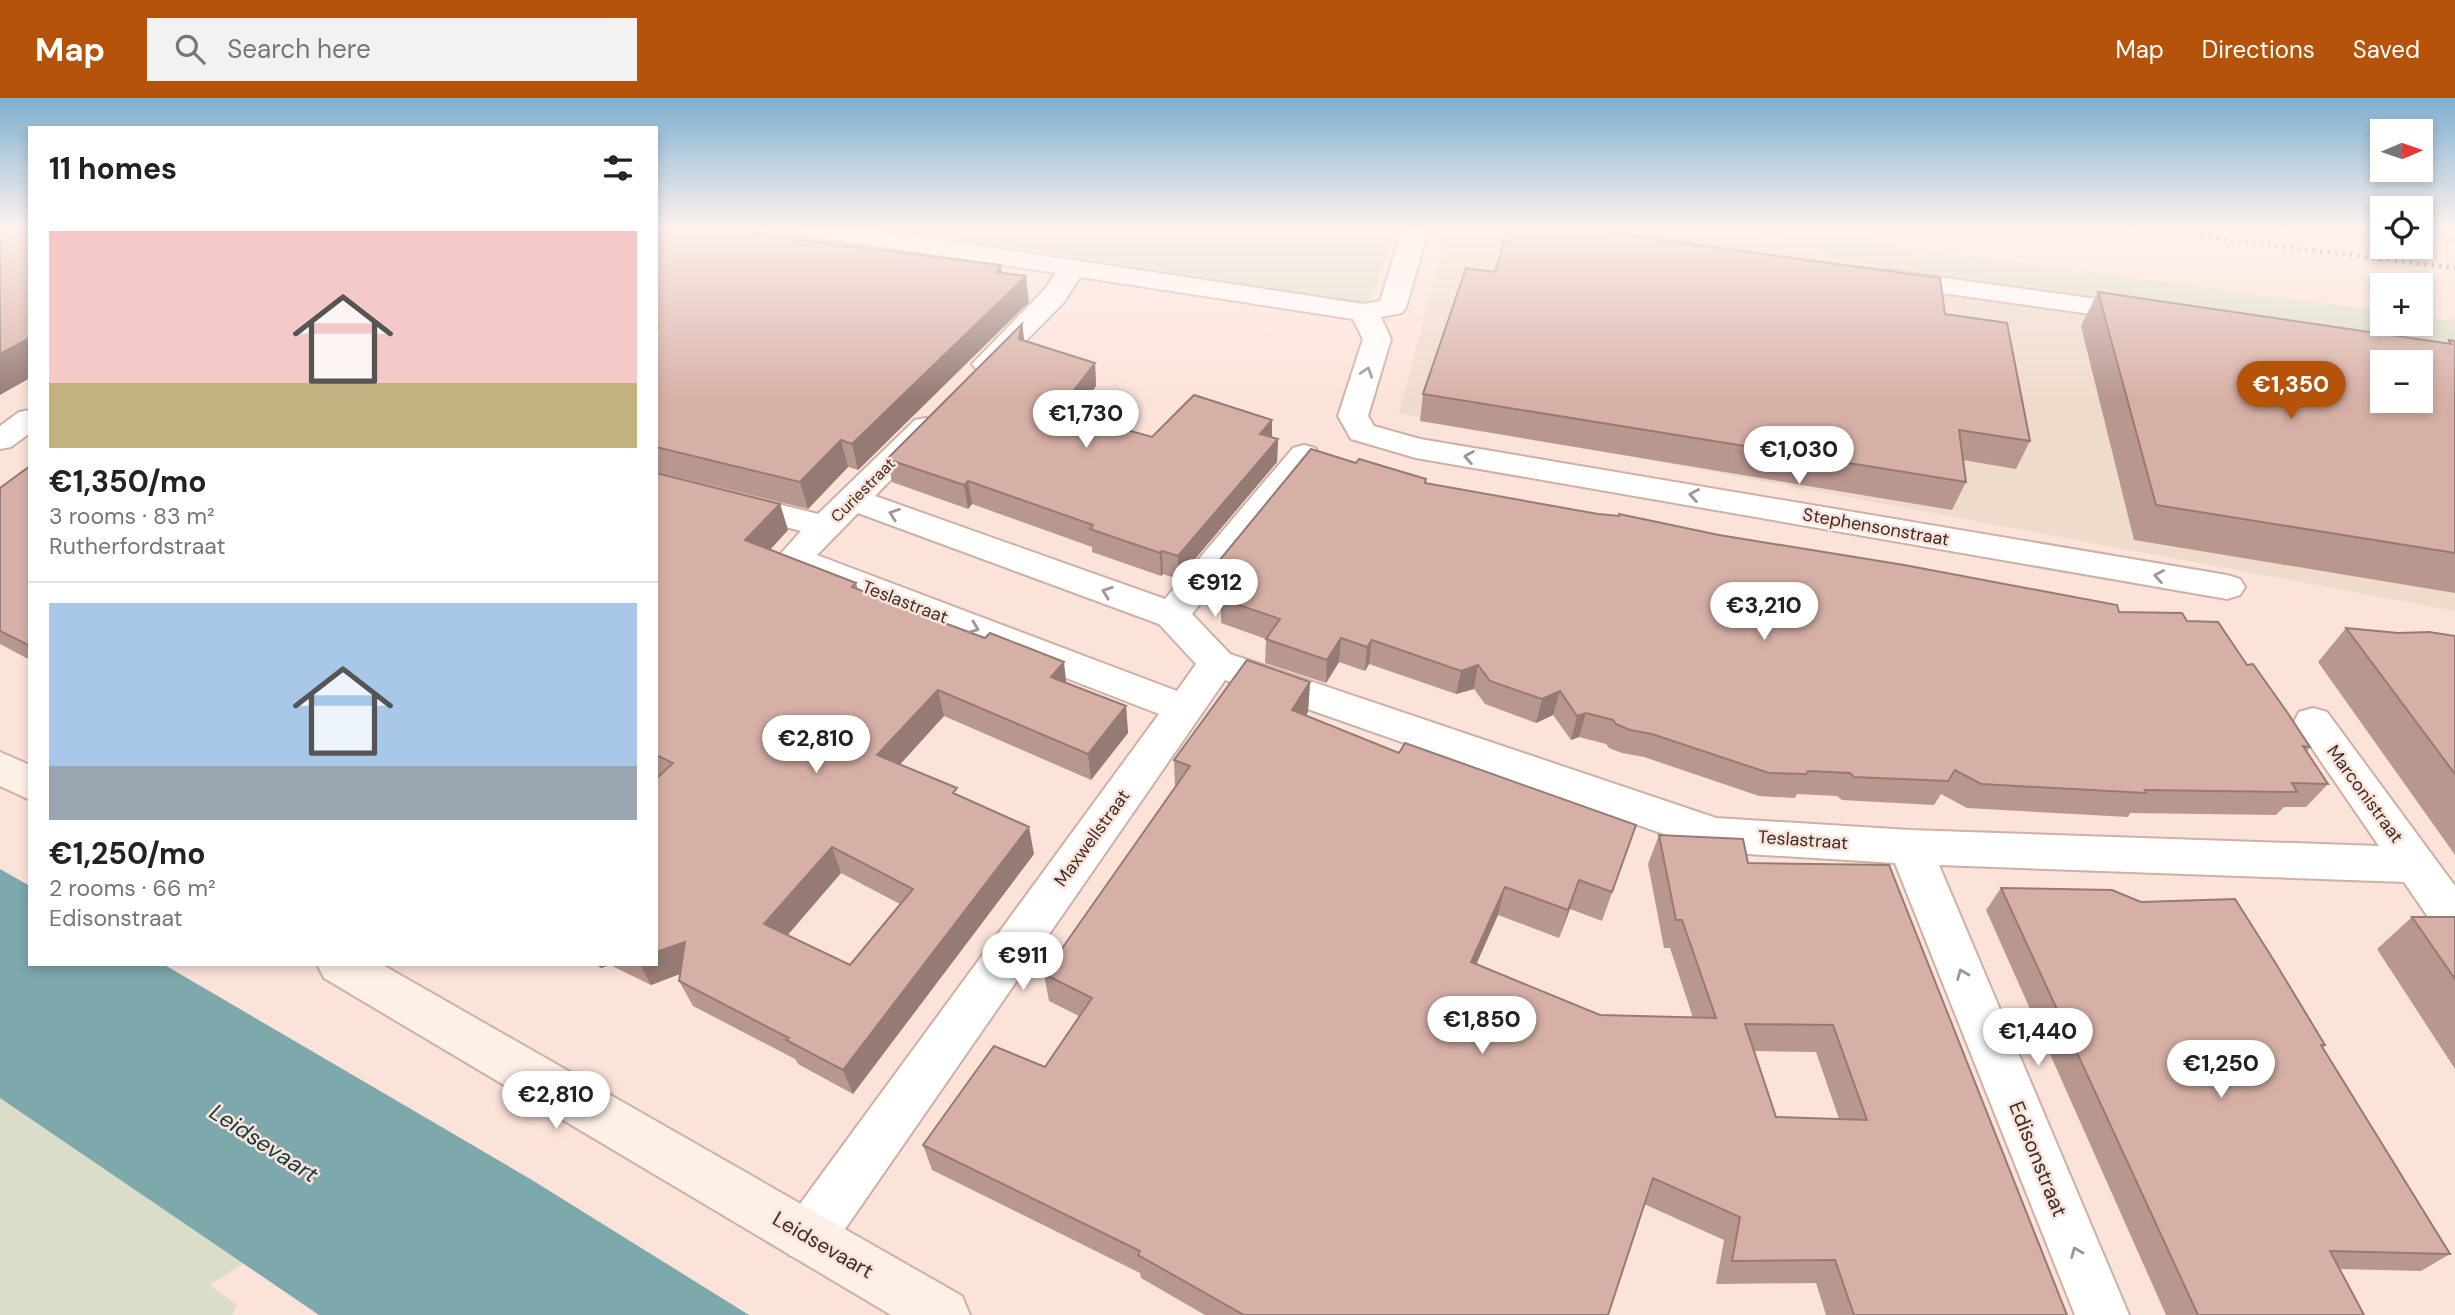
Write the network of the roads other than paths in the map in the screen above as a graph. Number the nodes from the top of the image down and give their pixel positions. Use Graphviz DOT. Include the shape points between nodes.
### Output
graph roads {
  1 [pos="1061,285"];
  2 [pos="1179,285"];
  3 [pos="1399,285"];
  4 [pos="1939,285"];
  5 [pos="1364,312"];
  6 [pos="2170,317"];
  7 [pos="28,420"];
  8 [pos="0,440"];
  9 [pos="1304,455"];
  10 [pos="658,485"];
  11 [pos="854,500"];
  12 [pos="826,527"];
  13 [pos="2227,587"];
  14 [pos="1172,615"];
  15 [pos="1217,663"];
  16 [pos="1185,709"];
  17 [pos="2313,722"];
  18 [pos="0,767"];
  19 [pos="28,783"];
  20 [pos="1910,847"];
  21 [pos="2417,866"];
  22 [pos="2455,920"];
  23 [pos="343,966"];
  24 [pos="808,1237"];
  25 [pos="943,1315"];
  26 [pos="2102,1315"];
  1 -- 11 [label="street, Curiestraat"];
  2 -- 5 [label="street"];
  3 -- 5 [label="street" via="1392,307"];
  4 -- 6 [label="street"];
  13 -- 5 [label="street, Stephensonstraat, one-way" via="1416,447 1362,432 1353,416 1377,339"];
  7 -- 8 [label="street"];
  9 -- 14 [label="street"];
  10 -- 12 [label="street"];
  11 -- 12 [label="street, Curiestraat"];
  14 -- 11 [label="street, one-way"];
  12 -- 16 [label="street, Teslastraat, one-way" via="793,559"];
  14 -- 15 [label="street"];
  15 -- 16 [label="street, Maxwellstraat"];
  15 -- 20 [label="street, Teslastraat" via="1715,835"];
  16 -- 24 [label="street, Maxwellstraat"];
  17 -- 21 [label="street, Marconistraat"];
  18 -- 19 [label="main road"];
  20 -- 21 [label="street, Teslastraat"];
  26 -- 20 [label="street, Edisonstraat, one-way"];
  21 -- 22 [label="street, Marconistraat"];
  23 -- 24 [label="main road, Leidsevaart"];
  24 -- 25 [label="main road, Leidsevaart"];
}
